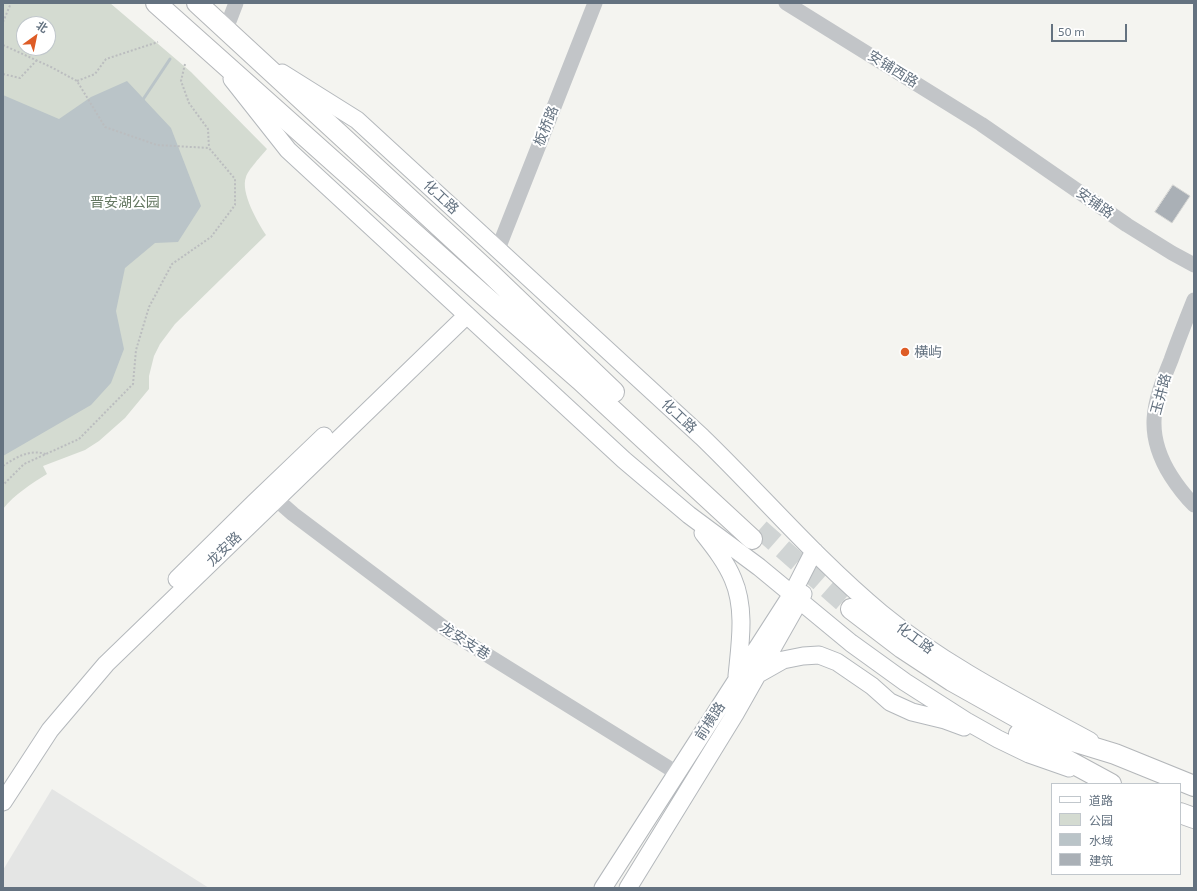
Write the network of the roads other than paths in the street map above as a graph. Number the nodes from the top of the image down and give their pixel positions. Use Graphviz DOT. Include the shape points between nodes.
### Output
graph roads {
  1 [pos="156,3"];
  2 [pos="197,3"];
  3 [pos="236,3"];
  4 [pos="595,3"];
  5 [pos="786,3"];
  6 [pos="226,29"];
  7 [pos="209,51"];
  8 [pos="257,58"];
  9 [pos="999,136"];
  10 [pos="498,249"];
  11 [pos="1194,264"];
  12 [pos="1194,300"];
  13 [pos="464,312"];
  14 [pos="271,495"];
  15 [pos="1194,505"];
  16 [pos="689,515"];
  17 [pos="817,555"];
  18 [pos="796,597"];
  19 [pos="841,618"];
  20 [pos="760,673"];
  21 [pos="737,679"];
  22 [pos="872,686"];
  23 [pos="998,739"];
  24 [pos="1115,754"];
  25 [pos="677,773"];
  26 [pos="1107,782"];
  27 [pos="3,784"];
  28 [pos="1194,786"];
  29 [pos="3,802"];
  30 [pos="1181,813"];
  31 [pos="1194,818"];
  32 [pos="603,888"];
  33 [pos="628,888"];
  1 -- 7 [label="highway, 化工路"];
  2 -- 6 [label="highway, 化工路"];
  3 -- 6 [label="street"];
  4 -- 10 [label="street, 板桥路"];
  5 -- 9 [label="street, 安铺西路"];
  6 -- 8 [label="highway, 化工路"];
  7 -- 8 [label="highway, 化工路" via="756,534 491,274"];
  7 -- 13 [label="main road" via="288,150"];
  8 -- 10 [label="main road, 化工路" via="357,120"];
  9 -- 11 [label="street, 安铺路" via="1127,225"];
  10 -- 17 [label="main road, 化工路" via="702,437"];
  12 -- 15 [label="street, 玉井路" via="1160,388 1154,424 1156,442 1164,462 1182,492"];
  13 -- 14 [label="main road, 龙安路"];
  13 -- 16 [label="main road" via="629,464"];
  14 -- 25 [label="street, 龙安支巷" via="447,630"];
  14 -- 27 [label="main road, 龙安路" via="98,657 32,739"];
  14 -- 29 [label="main road, 龙安路" via="106,664 50,730"];
  16 -- 18 [label="main road"];
  16 -- 21 [label="main road" via="720,554 737,589 741,628"];
  17 -- 18 [label="main road, 前横路"];
  17 -- 24 [label="main road, 化工路" via="882,614 951,664"];
  18 -- 19 [label="main road"];
  18 -- 20 [label="main road, 前横路"];
  18 -- 21 [label="main road, 前横路"];
  19 -- 22 [label="main road"];
  19 -- 23 [label="main road" via="905,682"];
  19 -- 24 [label="highway, 化工路" via="1043,732"];
  19 -- 26 [label="highway, 化工路" via="894,659 945,693"];
  20 -- 22 [label="main road" via="783,660 819,655 837,662"];
  20 -- 33 [label="main road, 前横路"];
  21 -- 25 [label="main road, 前横路"];
  22 -- 23 [label="main road" via="890,702 912,712 945,720"];
  23 -- 26 [label="main road" via="1028,754"];
  24 -- 28 [label="highway, 化工路"];
  25 -- 32 [label="main road, 前横路"];
  30 -- 31 [label="highway"];
}
